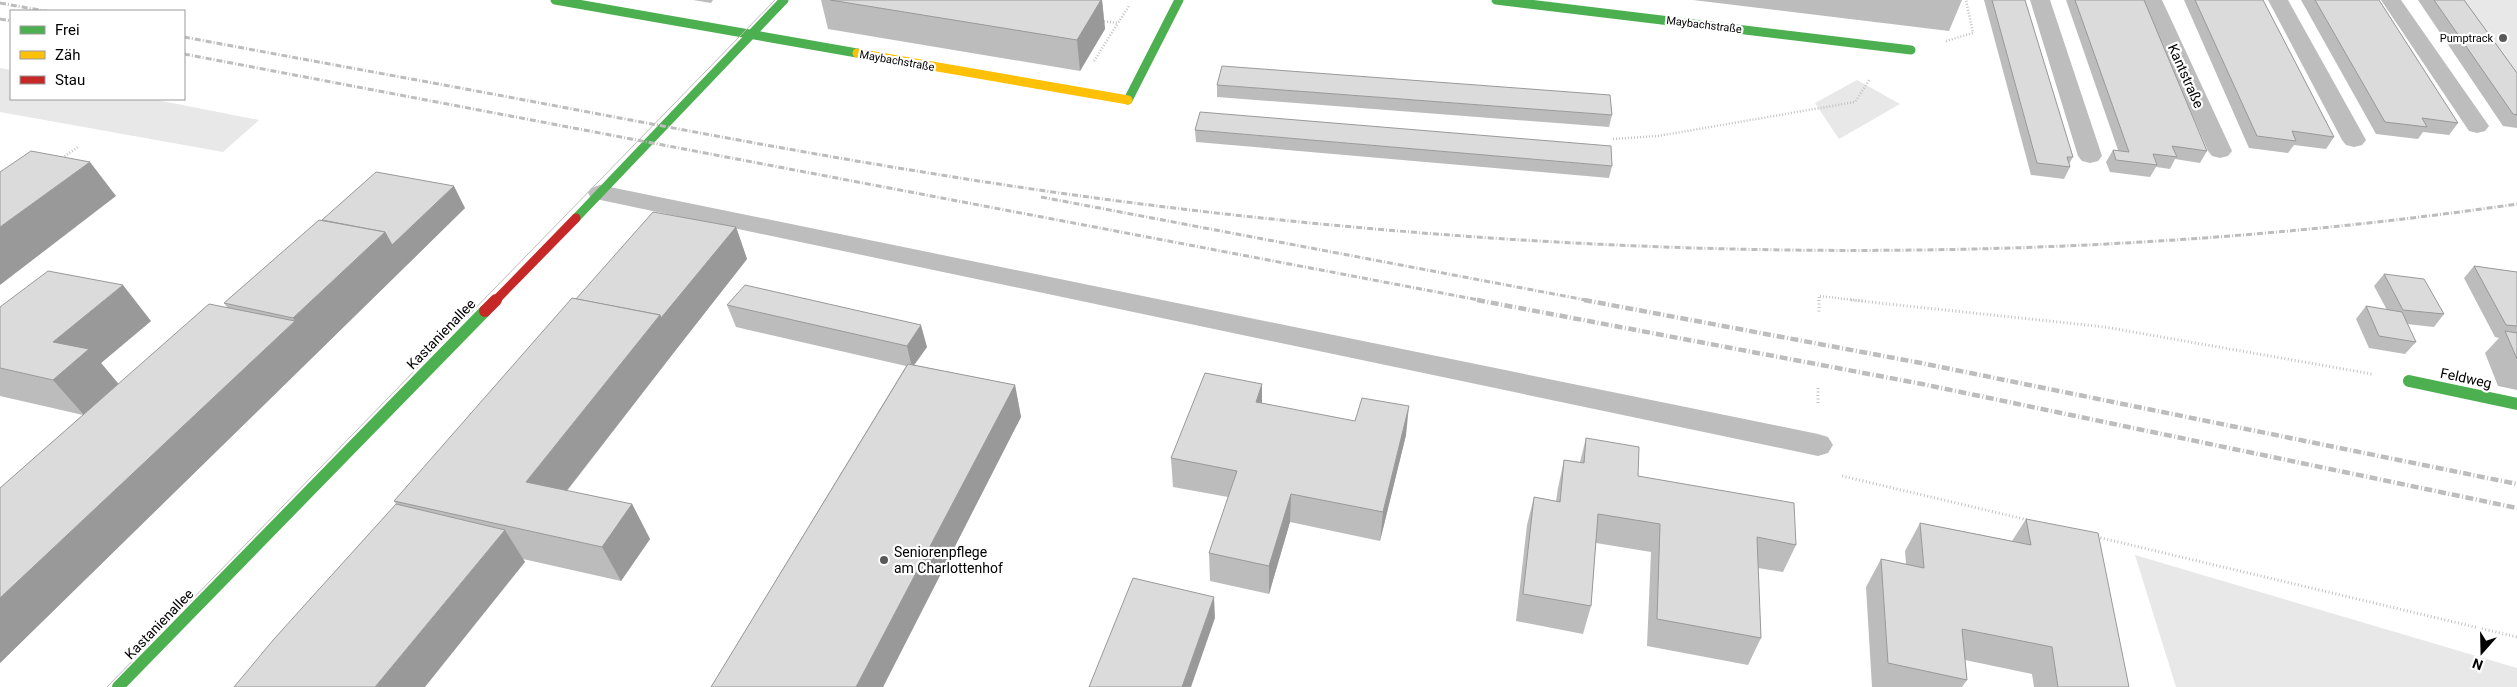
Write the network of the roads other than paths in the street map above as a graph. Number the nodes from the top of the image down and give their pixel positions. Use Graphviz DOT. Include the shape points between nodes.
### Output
graph roads {
  1 [pos="555,0"];
  2 [pos="784,0"];
  3 [pos="1179,0"];
  4 [pos="1496,0"];
  5 [pos="2040,0"];
  6 [pos="2152,0"];
  7 [pos="2278,0"];
  8 [pos="2391,0"];
  9 [pos="752,35"];
  10 [pos="1911,50"];
  11 [pos="2477,126"];
  12 [pos="2354,140"];
  13 [pos="2220,151"];
  14 [pos="2090,156"];
  15 [pos="600,192"];
  16 [pos="2410,381"];
  17 [pos="2517,404"];
  18 [pos="1818,445"];
  19 [pos="118,687"];
  1 -- 9 [label="street, Maybachstraße"];
  2 -- 9 [label="street, Kastanienallee"];
  3 -- 9 [label="street, Maybachstraße" via="1128,101"];
  4 -- 10 [label="street, Maybachstraße"];
  5 -- 14 [label="lane"];
  6 -- 13 [label="lane, Kantstraße"];
  7 -- 12 [label="lane"];
  8 -- 11 [label="lane"];
  9 -- 15 [label="street, Kastanienallee"];
  15 -- 18 [label="lane"];
  15 -- 19 [label="street, Kastanienallee"];
  16 -- 17 [label="street, Feldweg"];
}
